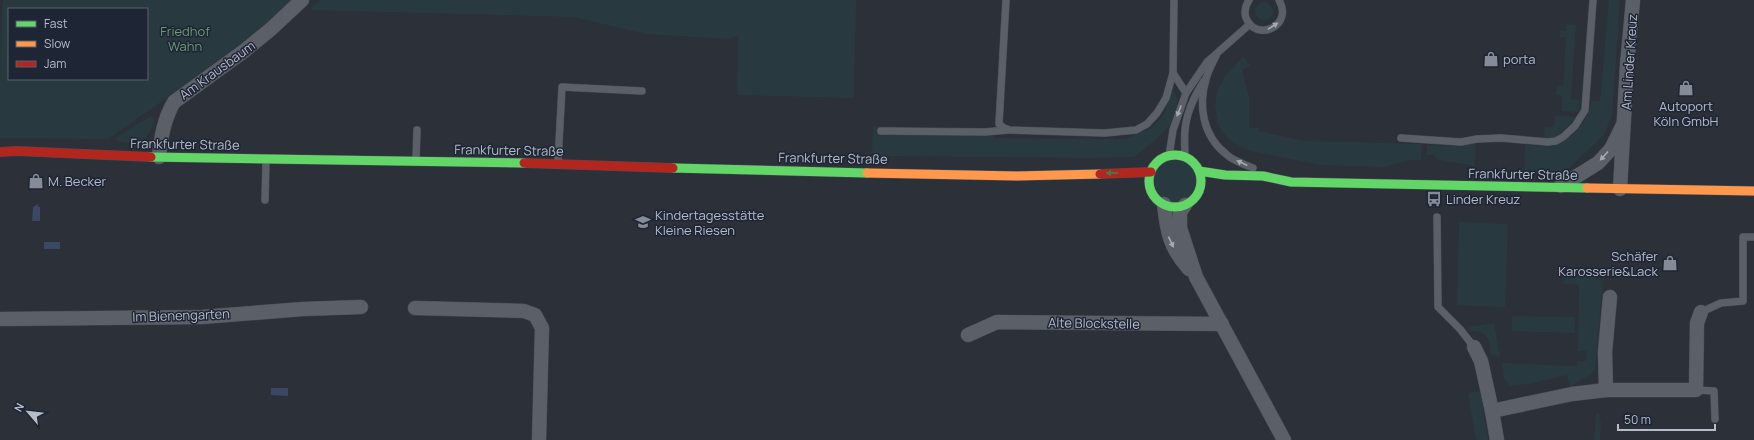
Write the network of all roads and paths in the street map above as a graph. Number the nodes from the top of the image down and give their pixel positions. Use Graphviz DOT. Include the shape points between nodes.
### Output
graph roads {
  1 [pos="302,0"];
  2 [pos="1006,0"];
  3 [pos="1174,0"];
  4 [pos="1249,0"];
  5 [pos="1279,0"];
  6 [pos="1593,0"];
  7 [pos="1633,0"];
  8 [pos="1250,24"];
  9 [pos="1216,56"];
  10 [pos="1173,73"];
  11 [pos="1206,78"];
  12 [pos="642,91"];
  13 [pos="1186,93"];
  14 [pos="1624,123"];
  15 [pos="417,130"];
  16 [pos="1010,130"];
  17 [pos="882,131"];
  18 [pos="1401,138"];
  19 [pos="0,152"];
  20 [pos="1169,156"];
  21 [pos="159,157"];
  22 [pos="1185,157"];
  23 [pos="266,159"];
  24 [pos="416,161"];
  25 [pos="558,164"];
  26 [pos="1199,171"];
  27 [pos="1151,172"];
  28 [pos="1017,176"];
  29 [pos="1291,182"];
  30 [pos="1095,184"];
  31 [pos="1138,188"];
  32 [pos="1212,188"];
  33 [pos="1560,188"];
  34 [pos="1151,189"];
  35 [pos="1269,189"];
  36 [pos="1620,189"];
  37 [pos="1199,190"];
  38 [pos="1754,192"];
  39 [pos="265,200"];
  40 [pos="1164,204"];
  41 [pos="1185,205"];
  42 [pos="1436,217"];
  43 [pos="1754,237"];
  44 [pos="1196,277"];
  45 [pos="1610,297"];
  46 [pos="361,306"];
  47 [pos="415,308"];
  48 [pos="1700,312"];
  49 [pos="0,320"];
  50 [pos="1222,324"];
  51 [pos="968,335"];
  52 [pos="1474,347"];
  53 [pos="1606,390"];
  54 [pos="1696,390"];
  55 [pos="1492,411"];
  56 [pos="1715,419"];
  57 [pos="539,440"];
  58 [pos="1284,440"];
  59 [pos="1497,440"];
  1 -- 21 [label="street, Am Krausbaum" via="271,30 174,102 161,133"];
  2 -- 16 [label="lane" via="1000,124"];
  3 -- 10 [label="lane"];
  4 -- 8 [label="lane" via="1245,14"];
  8 -- 5 [label="lane, one-way" via="1260,30 1276,26 1282,16 1282,5"];
  6 -- 18 [label="lane" via="1585,110 1575,126 1563,137 1548,142 1501,138 1461,142"];
  7 -- 14 [label="street, Am Linder Kreuz"];
  8 -- 9 [label="lane"];
  9 -- 11 [label="lane"];
  9 -- 13 [label="lane" via="1207,62"];
  10 -- 13 [label="lane"];
  10 -- 16 [label="lane" via="1166,98 1158,113 1136,130 1104,133"];
  11 -- 22 [label="lane" via="1197,92 1189,114 1185,131"];
  29 -- 11 [label="lane, one-way" via="1243,164 1226,155 1214,143 1206,128 1202,112"];
  12 -- 25 [label="lane" via="562,87"];
  13 -- 20 [label="lane, one-way" via="1173,130"];
  14 -- 33 [label="street, Am Linder Kreuz, one-way" via="1611,149 1598,163"];
  14 -- 36 [label="street, Am Linder Kreuz"];
  15 -- 24 [label="lane"];
  16 -- 17 [label="lane"];
  19 -- 21 [label="main road, Frankfurter Straße"];
  20 -- 22 [label="main road"];
  20 -- 27 [label="main road" via="1158,162"];
  21 -- 23 [label="main road, Frankfurter Straße"];
  22 -- 26 [label="main road" via="1196,165"];
  23 -- 24 [label="main road, Frankfurter Straße"];
  23 -- 39 [label="lane"];
  24 -- 25 [label="main road, Frankfurter Straße"];
  25 -- 28 [label="main road, Frankfurter Straße"];
  26 -- 29 [label="main road, Frankfurter Straße" via="1264,176"];
  26 -- 37 [label="main road"];
  27 -- 28 [label="main road, Frankfurter Straße, one-way"];
  27 -- 34 [label="main road"];
  28 -- 30 [label="main road, Frankfurter Straße"];
  29 -- 33 [label="main road, Frankfurter Straße"];
  29 -- 35 [label="main road, Frankfurter Straße"];
  31 -- 34 [label="main road"];
  32 -- 37 [label="main road"];
  33 -- 36 [label="main road, Frankfurter Straße"];
  34 -- 40 [label="main road"];
  36 -- 38 [label="main road, Frankfurter Straße"];
  37 -- 41 [label="main road"];
  40 -- 41 [label="main road" via="1175,207"];
  40 -- 44 [label="street, one-way" via="1166,228 1170,239 1176,252"];
  41 -- 44 [label="street" via="1180,212 1180,228"];
  42 -- 52 [label="lane" via="1438,307"];
  43 -- 48 [label="lane" via="1743,237 1743,301 1721,303"];
  44 -- 50 [label="street"];
  45 -- 53 [label="street" via="1605,345"];
  46 -- 49 [label="street, Im Bienengarten" via="202,316"];
  47 -- 57 [label="street" via="524,311 535,315 542,328"];
  48 -- 54 [label="street" via="1697,322"];
  50 -- 51 [label="street, Alte Blockstelle" via="997,322"];
  50 -- 58 [label="street"];
  52 -- 55 [label="street" via="1481,361"];
  53 -- 54 [label="street"];
  53 -- 55 [label="street" via="1572,394"];
  54 -- 56 [label="lane" via="1714,391"];
  55 -- 59 [label="street"];
}
